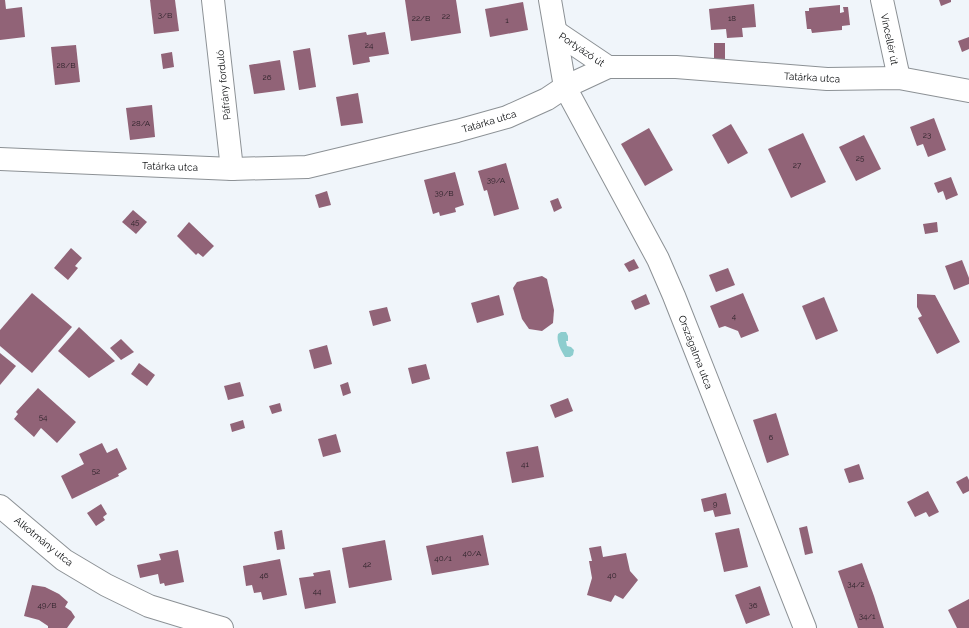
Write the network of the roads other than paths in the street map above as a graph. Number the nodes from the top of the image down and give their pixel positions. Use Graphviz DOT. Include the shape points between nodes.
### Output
graph roads {
  1 [pos="213,0"];
  2 [pos="550,0"];
  3 [pos="882,0"];
  4 [pos="556,32"];
  5 [pos="608,67"];
  6 [pos="899,78"];
  7 [pos="565,87"];
  8 [pos="969,91"];
  9 [pos="0,159"];
  10 [pos="232,169"];
  11 [pos="0,506"];
  12 [pos="222,628"];
  13 [pos="805,628"];
  1 -- 10 [label="street, Páfrány forduló"];
  2 -- 4 [label="street, Portyázó út"];
  3 -- 6 [label="street, Vincellér út"];
  4 -- 5 [label="street, Portyázó út"];
  4 -- 7 [label="street, Portyázó út"];
  5 -- 6 [label="street, Tatárka utca" via="676,67 827,79"];
  5 -- 7 [label="street, Tatárka utca"];
  6 -- 8 [label="street, Tatárka utca"];
  7 -- 10 [label="street, Tatárka utca" via="547,99 507,117 457,131 307,167"];
  7 -- 13 [label="street, Országalma utca" via="658,259"];
  9 -- 10 [label="street, Tatárka utca"];
  11 -- 12 [label="street, Alkotmány utca" via="64,560 106,585 149,606"];
}
